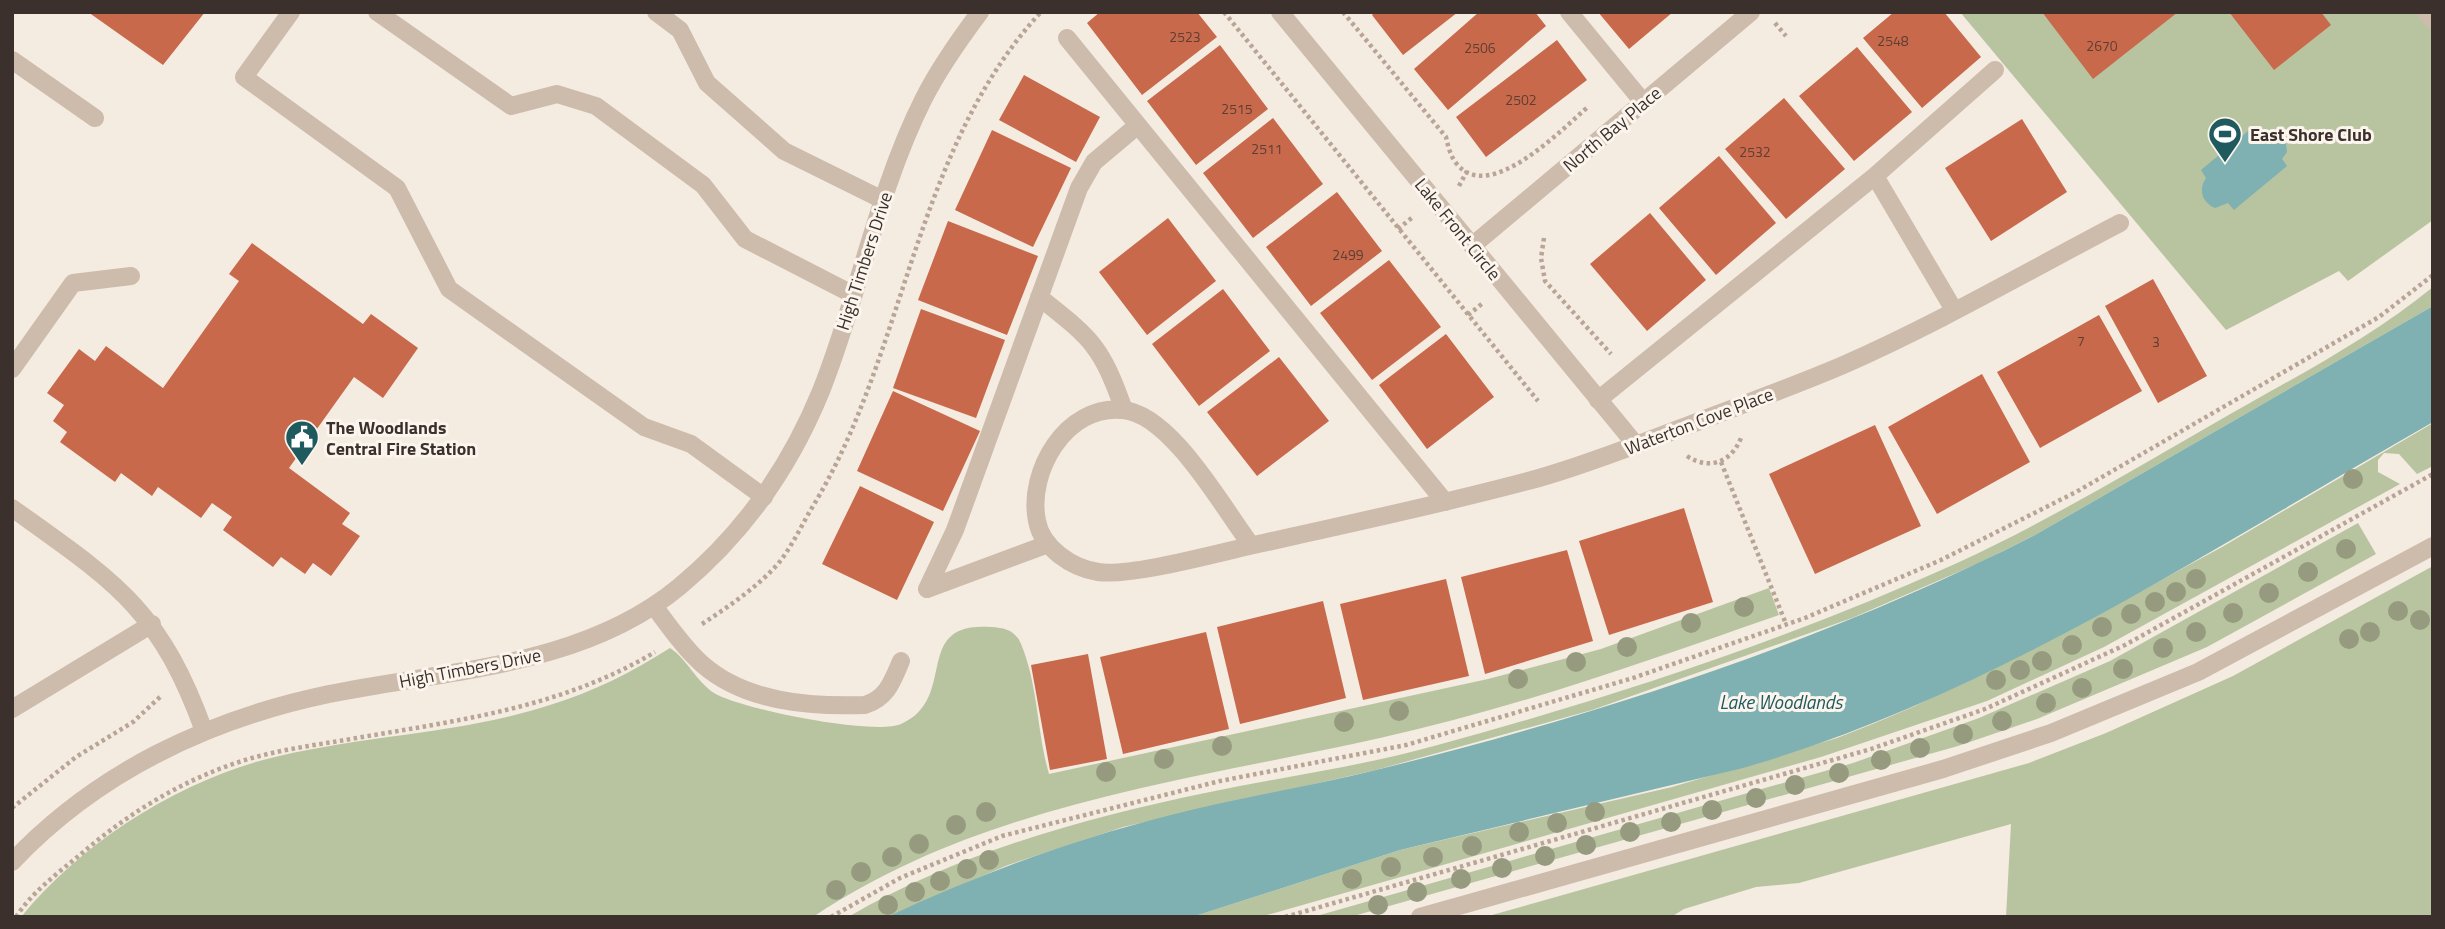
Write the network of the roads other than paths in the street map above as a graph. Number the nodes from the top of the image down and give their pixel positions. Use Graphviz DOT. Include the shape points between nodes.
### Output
graph roads {
  1 [pos="291,12"];
  2 [pos="377,12"];
  3 [pos="656,12"];
  4 [pos="1280,12"];
  5 [pos="1569,12"];
  6 [pos="1751,12"];
  7 [pos="2426,12"];
  8 [pos="978,13"];
  9 [pos="2433,20"];
  10 [pos="1067,38"];
  11 [pos="12,60"];
  12 [pos="1995,70"];
  13 [pos="1643,102"];
  14 [pos="95,118"];
  15 [pos="1138,125"];
  16 [pos="1875,176"];
  17 [pos="883,200"];
  18 [pos="2120,223"];
  19 [pos="1472,246"];
  20 [pos="131,276"];
  21 [pos="852,294"];
  22 [pos="1039,297"];
  23 [pos="1954,310"];
  24 [pos="12,369"];
  25 [pos="1598,400"];
  26 [pos="1124,410"];
  27 [pos="1636,445"];
  28 [pos="764,496"];
  29 [pos="1445,502"];
  30 [pos="12,508"];
  31 [pos="1048,544"];
  32 [pos="1251,545"];
  33 [pos="2433,546"];
  34 [pos="653,607"];
  35 [pos="152,624"];
  36 [pos="901,661"];
  37 [pos="12,709"];
  38 [pos="204,731"];
  39 [pos="12,862"];
  40 [pos="1420,917"];
  1 -- 28 [label="street" via="244,77 397,188 449,289 644,427 691,444"];
  2 -- 21 [label="street" via="511,106 557,94 596,106 703,185 745,239"];
  3 -- 17 [label="street" via="680,30 707,83 784,151"];
  4 -- 19 [label="street, Lake Front Circle"];
  5 -- 13 [label="street"];
  6 -- 13 [label="street, North Bay Place"];
  7 -- 9 [label="street"];
  8 -- 17 [label="street, High Timbers Drive" via="923,100"];
  10 -- 15 [label="street"];
  11 -- 14 [label="street"];
  12 -- 16 [label="street"];
  13 -- 19 [label="street, North Bay Place"];
  15 -- 22 [label="street" via="1085,176"];
  15 -- 29 [label="street"];
  16 -- 23 [label="street"];
  16 -- 25 [label="street"];
  17 -- 21 [label="street, High Timbers Drive"];
  18 -- 23 [label="street, Waterton Cove Place"];
  19 -- 25 [label="street, Lake Front Circle"];
  20 -- 24 [label="street" via="73,283"];
  21 -- 28 [label="street, High Timbers Drive" via="812,413"];
  22 -- 26 [label="street" via="1095,344 1108,364"];
  22 -- 31 [label="street" via="955,530 927,589"];
  23 -- 27 [label="street, Waterton Cove Place" via="1840,366"];
  25 -- 27 [label="street, Lake Front Circle"];
  26 -- 31 [label="street" via="1099,411 1078,422 1048,456 1035,497 1037,524"];
  26 -- 32 [label="street" via="1150,419 1172,437"];
  27 -- 29 [label="street, Waterton Cove Place"];
  28 -- 34 [label="street, High Timbers Drive" via="712,557"];
  29 -- 32 [label="street, Waterton Cove Place"];
  30 -- 35 [label="street" via="107,576"];
  31 -- 32 [label="street, Waterton Cove Place" via="1074,564 1109,573"];
  33 -- 40 [label="street" via="2198,672 2051,733 1917,777"];
  34 -- 36 [label="street" via="700,662 738,688 765,697 865,705 889,691"];
  34 -- 38 [label="street, High Timbers Drive" via="601,634 542,656 329,694"];
  35 -- 37 [label="street"];
  35 -- 38 [label="street" via="183,675"];
  38 -- 39 [label="street, High Timbers Drive" via="104,783"];
}
